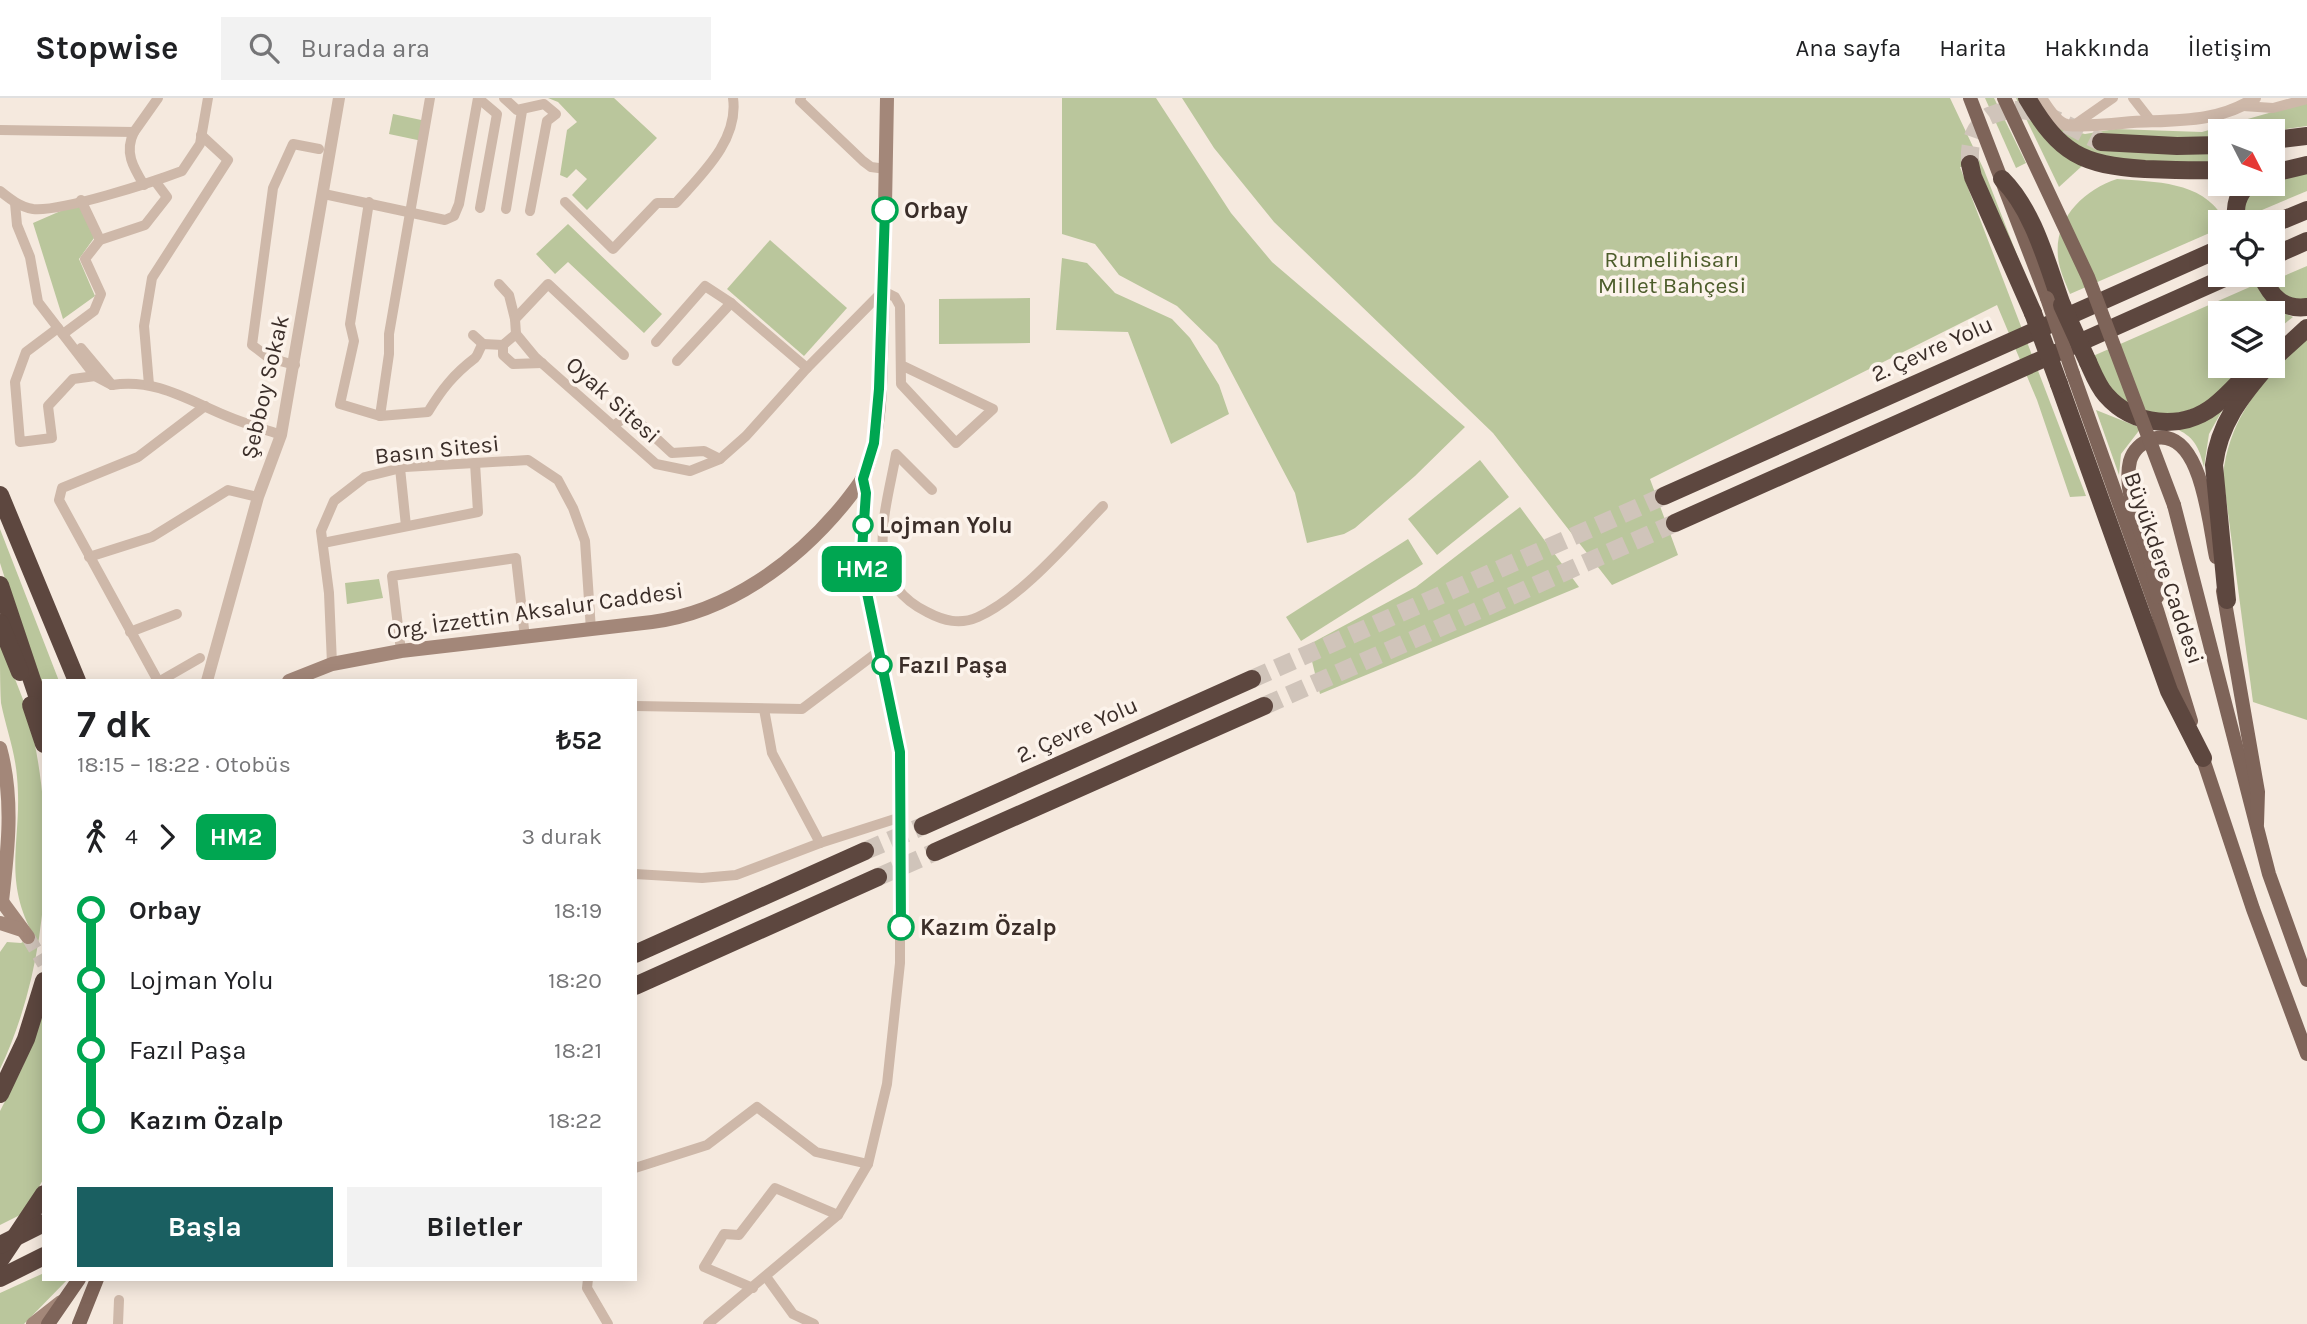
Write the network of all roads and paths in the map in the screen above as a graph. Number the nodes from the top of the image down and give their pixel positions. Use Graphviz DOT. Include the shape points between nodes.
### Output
graph roads {
  1 [pos="158,98"];
  2 [pos="208,98"];
  3 [pos="340,98"];
  4 [pos="430,98"];
  5 [pos="478,98"];
  6 [pos="504,98"];
  7 [pos="733,98"];
  8 [pos="801,98"];
  9 [pos="887,98"];
  10 [pos="1970,98"];
  11 [pos="2004,98"];
  12 [pos="2027,98"];
  13 [pos="2041,98"];
  14 [pos="2113,98"];
  15 [pos="2133,98"];
  16 [pos="2255,98"];
  17 [pos="2307,99"];
  18 [pos="2242,106"];
  19 [pos="522,111"];
  20 [pos="2151,121"];
  21 [pos="2077,123"];
  22 [pos="0,131"];
  23 [pos="134,132"];
  24 [pos="201,135"];
  25 [pos="2307,136"];
  26 [pos="2286,138"];
  27 [pos="2101,142"];
  28 [pos="2208,145"];
  29 [pos="320,149"];
  30 [pos="2307,157"];
  31 [pos="2286,162"];
  32 [pos="1970,164"];
  33 [pos="2307,165"];
  34 [pos="886,169"];
  35 [pos="2208,170"];
  36 [pos="2286,170"];
  37 [pos="2002,179"];
  38 [pos="155,181"];
  39 [pos="144,185"];
  40 [pos="0,191"];
  41 [pos="324,194"];
  42 [pos="81,200"];
  43 [pos="369,202"];
  44 [pos="565,202"];
  45 [pos="15,203"];
  46 [pos="480,208"];
  47 [pos="506,209"];
  48 [pos="2307,209"];
  49 [pos="530,211"];
  50 [pos="408,212"];
  51 [pos="2285,219"];
  52 [pos="100,240"];
  53 [pos="2307,241"];
  54 [pos="2285,251"];
  55 [pos="2208,254"];
  56 [pos="499,284"];
  57 [pos="2208,285"];
  58 [pos="2270,287"];
  59 [pos="883,291"];
  60 [pos="2055,302"];
  61 [pos="731,303"];
  62 [pos="2307,307"];
  63 [pos="515,319"];
  64 [pos="2307,326"];
  65 [pos="63,331"];
  66 [pos="516,334"];
  67 [pos="473,335"];
  68 [pos="2285,340"];
  69 [pos="656,342"];
  70 [pos="483,344"];
  71 [pos="503,345"];
  72 [pos="2285,347"];
  73 [pos="624,355"];
  74 [pos="677,361"];
  75 [pos="542,363"];
  76 [pos="295,365"];
  77 [pos="901,365"];
  78 [pos="807,368"];
  79 [pos="95,376"];
  80 [pos="2242,378"];
  81 [pos="2258,378"];
  82 [pos="2066,379"];
  83 [pos="112,385"];
  84 [pos="149,385"];
  85 [pos="205,406"];
  86 [pos="380,416"];
  87 [pos="613,426"];
  88 [pos="281,435"];
  89 [pos="720,459"];
  90 [pos="475,463"];
  91 [pos="400,468"];
  92 [pos="863,479"];
  93 [pos="932,490"];
  94 [pos="0,495"];
  95 [pos="1664,496"];
  96 [pos="258,497"];
  97 [pos="1103,506"];
  98 [pos="1675,523"];
  99 [pos="405,526"];
  100 [pos="323,543"];
  101 [pos="89,557"];
  102 [pos="0,585"];
  103 [pos="2227,600"];
  104 [pos="2157,610"];
  105 [pos="177,614"];
  106 [pos="0,623"];
  107 [pos="591,629"];
  108 [pos="130,632"];
  109 [pos="525,638"];
  110 [pos="401,651"];
  111 [pos="879,651"];
  112 [pos="200,658"];
  113 [pos="332,664"];
  114 [pos="76,679"];
  115 [pos="158,679"];
  116 [pos="163,679"];
  117 [pos="208,679"];
  118 [pos="294,679"];
  119 [pos="1252,679"];
  120 [pos="637,706"];
  121 [pos="1264,706"];
  122 [pos="764,709"];
  123 [pos="42,710"];
  124 [pos="42,738"];
  125 [pos="0,748"];
  126 [pos="2203,758"];
  127 [pos="898,818"];
  128 [pos="2257,824"];
  129 [pos="923,826"];
  130 [pos="820,842"];
  131 [pos="865,851"];
  132 [pos="935,852"];
  133 [pos="637,874"];
  134 [pos="878,877"];
  135 [pos="2,902"];
  136 [pos="0,923"];
  137 [pos="637,953"];
  138 [pos="2307,980"];
  139 [pos="637,985"];
  140 [pos="42,987"];
  141 [pos="2307,1055"];
  142 [pos="0,1094"];
  143 [pos="868,1164"];
  144 [pos="637,1167"];
  145 [pos="42,1197"];
  146 [pos="838,1215"];
  147 [pos="42,1224"];
  148 [pos="0,1245"];
  149 [pos="42,1257"];
  150 [pos="0,1260"];
  151 [pos="0,1278"];
  152 [pos="767,1278"];
  153 [pos="78,1281"];
  154 [pos="96,1281"];
  155 [pos="588,1281"];
  156 [pos="754,1288"];
  157 [pos="64,1299"];
  158 [pos="119,1300"];
  159 [pos="82,1319"];
  160 [pos="791,1319"];
  161 [pos="33,1324"];
  162 [pos="48,1324"];
  163 [pos="118,1324"];
  164 [pos="608,1324"];
  165 [pos="708,1324"];
  166 [pos="814,1324"];
  1 -- 23 [label="street"];
  2 -- 24 [label="street"];
  3 -- 41 [label="street, Şebboy Sokak"];
  4 -- 50 [label="street"];
  5 -- 46 [label="street" via="497,114"];
  5 -- 50 [label="street" via="454,216 445,220"];
  6 -- 19 [label="street"];
  7 -- 44 [label="street" via="735,113 719,155 676,203 657,203 613,249"];
  8 -- 34 [label="street" via="863,161"];
  9 -- 34 [label="main road, Org. İzzettin Aksalur Caddesi"];
  10 -- 37 [label="main road"];
  11 -- 128 [label="main road, Büyükdere Caddesi, bridge" via="2088,277 2174,505"];
  12 -- 35 [label="highway" via="2058,139 2087,161 2109,167"];
  13 -- 21 [label="street" via="2058,120 2067,125"];
  14 -- 21 [label="street"];
  15 -- 20 [label="street"];
  16 -- 18 [label="street"];
  17 -- 18 [label="street" via="2273,108"];
  18 -- 20 [label="street" via="2199,120"];
  19 -- 47 [label="street"];
  19 -- 49 [label="street" via="544,104 555,114 547,121"];
  20 -- 21 [label="street"];
  22 -- 23 [label="street"];
  23 -- 39 [label="street" via="130,162"];
  24 -- 38 [label="street" via="183,171"];
  24 -- 84 [label="street" via="228,160 152,278 144,326"];
  25 -- 26 [label="highway"];
  27 -- 28 [label="highway"];
  29 -- 76 [label="street" via="293,144 280,168 273,188 251,345 268,358"];
  30 -- 31 [label="highway"];
  32 -- 82 [label="highway, bridge"];
  33 -- 36 [label="highway"];
  34 -- 59 [label="main road, Org. İzzettin Aksalur Caddesi"];
  37 -- 60 [label="highway" via="2028,218"];
  38 -- 39 [label="street"];
  38 -- 52 [label="street" via="167,197 145,225"];
  39 -- 42 [label="street"];
  40 -- 45 [label="street"];
  41 -- 43 [label="street"];
  41 -- 76 [label="street, Şebboy Sokak"];
  42 -- 45 [label="street" via="56,209"];
  42 -- 52 [label="street"];
  43 -- 50 [label="street"];
  43 -- 86 [label="street" via="351,324 354,341 340,404"];
  45 -- 65 [label="street" via="38,302"];
  48 -- 51 [label="highway"];
  50 -- 86 [label="street"];
  52 -- 65 [label="street" via="85,259 101,294 94,311"];
  53 -- 54 [label="highway"];
  55 -- 95 [label="highway, 2. Çevre Yolu"];
  56 -- 63 [label="street" via="509,295"];
  57 -- 98 [label="highway"];
  58 -- 62 [label="highway" via="2287,306"];
  59 -- 77 [label="street" via="900,306"];
  59 -- 78 [label="street, Oyak Sitesi"];
  59 -- 92 [label="main road, Org. İzzettin Aksalur Caddesi" via="874,443"];
  60 -- 80 [label="highway, bridge" via="2102,389 2137,417 2167,423 2201,415"];
  60 -- 82 [label="main road, Büyükdere Caddesi, bridge"];
  61 -- 69 [label="street" via="705,286"];
  61 -- 74 [label="street"];
  61 -- 78 [label="street"];
  63 -- 66 [label="street"];
  63 -- 73 [label="street" via="548,284"];
  64 -- 68 [label="highway"];
  64 -- 72 [label="highway"];
  65 -- 79 [label="street"];
  65 -- 79 [label="street" via="26,352 15,382 20,442 52,438 48,406 73,380"];
  65 -- 83 [label="street"];
  66 -- 71 [label="street"];
  66 -- 75 [label="street, Oyak Sitesi"];
  67 -- 70 [label="street"];
  70 -- 71 [label="street"];
  70 -- 86 [label="street" via="476,357 446,383 428,412"];
  71 -- 75 [label="street" via="503,355 513,364"];
  75 -- 87 [label="street, Oyak Sitesi"];
  76 -- 88 [label="street, Şebboy Sokak"];
  77 -- 77 [label="street" via="901,384 956,443 993,409"];
  78 -- 89 [label="street, Oyak Sitesi"];
  79 -- 83 [label="street"];
  81 -- 103 [label="highway" via="2227,420 2216,446"];
  82 -- 104 [label="main road, Büyükdere Caddesi"];
  82 -- 126 [label="highway" via="2169,691"];
  83 -- 84 [label="street"];
  84 -- 85 [label="street"];
  85 -- 88 [label="street"];
  85 -- 101 [label="street" via="138,457 62,488 59,500"];
  87 -- 89 [label="street, Oyak Sitesi" via="656,464 691,471"];
  87 -- 89 [label="street" via="630,414 672,453 704,451"];
  88 -- 96 [label="street, Şebboy Sokak"];
  90 -- 91 [label="street, Basın Sitesi"];
  90 -- 99 [label="street" via="478,512"];
  90 -- 107 [label="street, Basın Sitesi" via="528,460 558,480 585,541"];
  91 -- 99 [label="street"];
  91 -- 100 [label="street, Basın Sitesi" via="365,477 334,501 321,531"];
  92 -- 107 [label="main road, Org. İzzettin Aksalur Caddesi" via="827,524 743,592 667,620"];
  92 -- 111 [label="street" via="861,564"];
  93 -- 97 [label="street" via="896,454 881,537 883,564 891,581 919,608 955,622 976,618 1000,605"];
  94 -- 114 [label="highway"];
  96 -- 101 [label="street" via="228,489 152,537"];
  96 -- 117 [label="street, Şebboy Sokak"];
  99 -- 100 [label="street"];
  100 -- 113 [label="street, Basın Sitesi"];
  101 -- 108 [label="street"];
  102 -- 123 [label="highway"];
  103 -- 104 [label="main road" via="2196,467 2182,446 2157,438 2137,448 2129,474 2157,580"];
  103 -- 128 [label="main road" via="2258,792"];
  104 -- 126 [label="main road, Büyükdere Caddesi"];
  105 -- 108 [label="street"];
  106 -- 124 [label="highway"];
  107 -- 109 [label="main road, Org. İzzettin Aksalur Caddesi"];
  108 -- 115 [label="street"];
  109 -- 110 [label="main road, Org. İzzettin Aksalur Caddesi"];
  109 -- 110 [label="street" via="516,558 392,576"];
  110 -- 113 [label="main road, Org. İzzettin Aksalur Caddesi"];
  111 -- 122 [label="street" via="802,709"];
  111 -- 127 [label="street" via="900,752"];
  112 -- 116 [label="street"];
  113 -- 118 [label="main road, Org. İzzettin Aksalur Caddesi"];
  119 -- 129 [label="highway, 2. Çevre Yolu"];
  120 -- 122 [label="street"];
  121 -- 132 [label="highway"];
  122 -- 130 [label="street" via="772,753"];
  125 -- 135 [label="main road" via="9,800"];
  126 -- 141 [label="main road, Büyükdere Caddesi"];
  127 -- 130 [label="street"];
  127 -- 143 [label="street" via="900,963 887,1084"];
  128 -- 138 [label="main road, Büyükdere Caddesi" via="2269,874"];
  130 -- 133 [label="street" via="736,875"];
  131 -- 137 [label="highway"];
  134 -- 139 [label="highway"];
  135 -- 136 [label="main road" via="5,915"];
  135 -- 136 [label="main road" via="26,934"];
  140 -- 142 [label="highway" via="26,1039"];
  143 -- 144 [label="street" via="816,1152 757,1107 707,1146"];
  143 -- 146 [label="street"];
  145 -- 150 [label="highway"];
  146 -- 152 [label="street"];
  146 -- 156 [label="street" via="775,1188 739,1235 724,1234 704,1267"];
  147 -- 148 [label="highway, bridge"];
  149 -- 151 [label="highway"];
  152 -- 156 [label="street"];
  152 -- 160 [label="street"];
  153 -- 157 [label="main road"];
  154 -- 159 [label="main road"];
  155 -- 164 [label="street" via="587,1288"];
  156 -- 165 [label="street"];
  157 -- 159 [label="main road" via="85,1305"];
  157 -- 161 [label="main road"];
  157 -- 162 [label="main road"];
  158 -- 163 [label="street"];
  160 -- 166 [label="street"];
}
